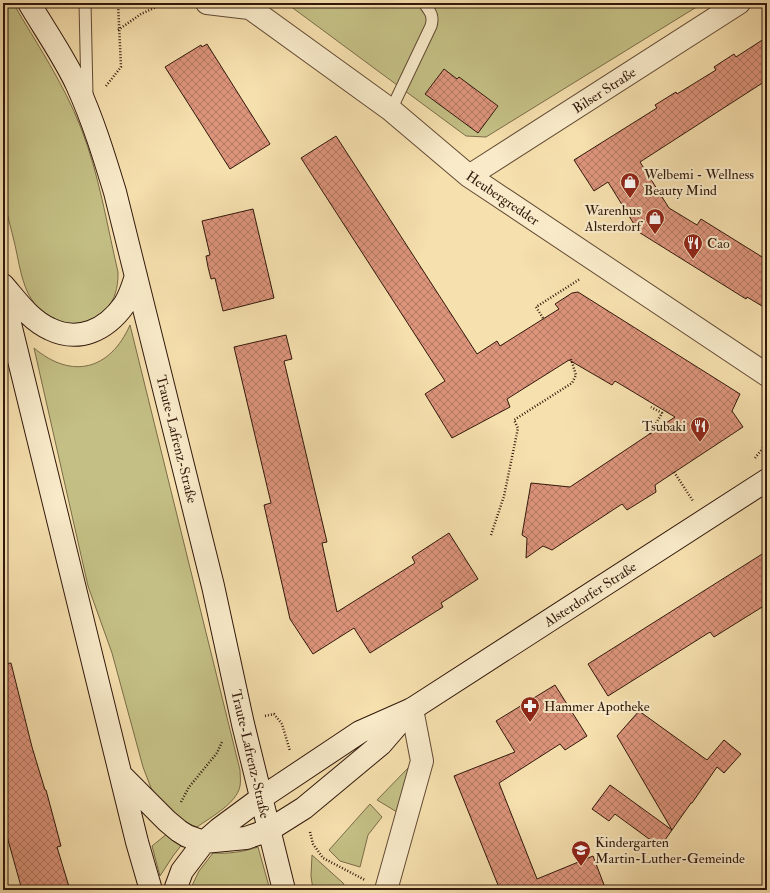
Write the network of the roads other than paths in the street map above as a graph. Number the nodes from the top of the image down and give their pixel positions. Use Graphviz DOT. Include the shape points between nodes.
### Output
graph roads {
  1 [pos="29,3"];
  2 [pos="85,3"];
  3 [pos="207,3"];
  4 [pos="424,3"];
  5 [pos="739,3"];
  6 [pos="246,5"];
  7 [pos="88,110"];
  8 [pos="391,110"];
  9 [pos="469,176"];
  10 [pos="136,276"];
  11 [pos="3,285"];
  12 [pos="3,295"];
  13 [pos="767,375"];
  14 [pos="767,480"];
  15 [pos="412,709"];
  16 [pos="121,775"];
  17 [pos="261,798"];
  18 [pos="269,830"];
  19 [pos="204,842"];
  20 [pos="378,886"];
  21 [pos="151,890"];
  22 [pos="175,890"];
  23 [pos="284,890"];
  1 -- 7 [label="street, Traute-Lafrenz-Straße" via="76,84"];
  2 -- 7 [label="lane"];
  3 -- 6 [label="street, Heubergredder"];
  4 -- 8 [label="lane" via="433,19 431,26"];
  5 -- 9 [label="street, Bilser Straße"];
  6 -- 8 [label="street, Heubergredder"];
  7 -- 10 [label="street, Traute-Lafrenz-Straße" via="111,178"];
  8 -- 9 [label="street, Heubergredder"];
  9 -- 13 [label="street, Heubergredder"];
  10 -- 11 [label="street" via="124,305 110,320 97,330 73,336 49,329 38,321"];
  10 -- 17 [label="street, Traute-Lafrenz-Straße" via="213,586"];
  12 -- 16 [label="street"];
  14 -- 15 [label="street, Alsterdorfer Straße"];
  15 -- 17 [label="street, Alsterdorfer Straße" via="360,732"];
  15 -- 18 [label="street, Alsterdorfer Straße" via="381,744 340,779 304,808"];
  15 -- 20 [label="street" via="422,761"];
  16 -- 19 [label="street" via="179,831"];
  16 -- 21 [label="street"];
  17 -- 18 [label="street, Traute-Lafrenz-Straße"];
  17 -- 19 [label="street, Alsterdorfer Straße"];
  18 -- 19 [label="street, Alsterdorfer Straße" via="230,841"];
  18 -- 23 [label="street, Traute-Lafrenz-Straße"];
  19 -- 22 [label="street, Alsterdorfer Straße" via="182,871"];
}
